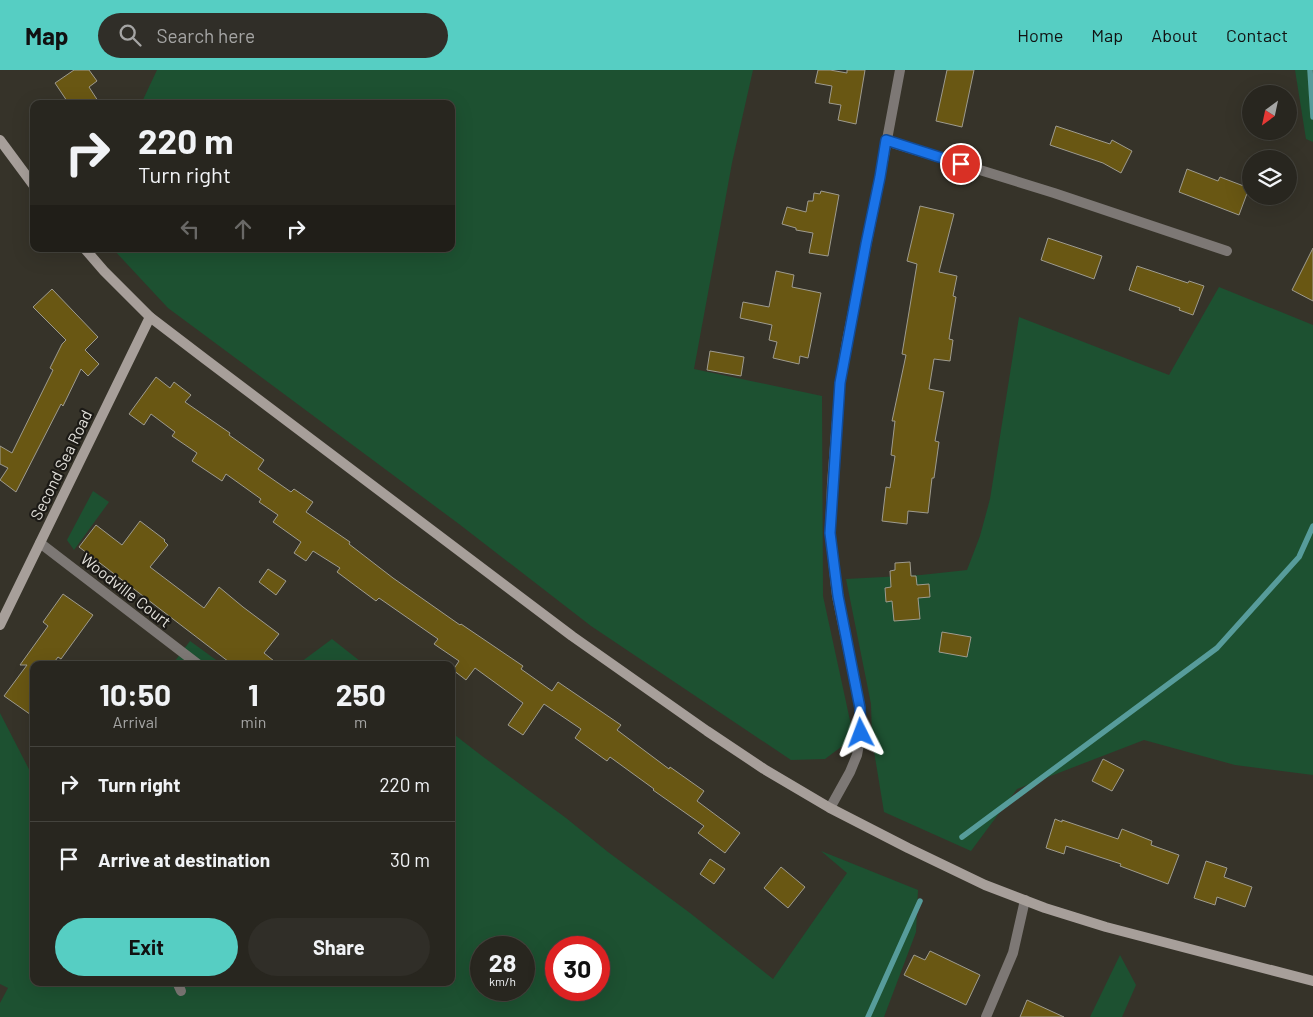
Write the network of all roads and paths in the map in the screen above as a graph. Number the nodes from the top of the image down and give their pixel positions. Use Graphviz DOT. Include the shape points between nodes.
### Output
graph roads {
  1 [pos="900,70"];
  2 [pos="0,140"];
  3 [pos="886,140"];
  4 [pos="30,181"];
  5 [pos="1226,251"];
  6 [pos="87,252"];
  7 [pos="150,317"];
  8 [pos="40,543"];
  9 [pos="0,626"];
  10 [pos="191,661"];
  11 [pos="830,808"];
  12 [pos="1025,900"];
  13 [pos="1313,981"];
  14 [pos="986,1017"];
  1 -- 3 [label="street"];
  2 -- 4 [label="main road"];
  3 -- 5 [label="street"];
  3 -- 11 [label="street" via="840,383 830,533 838,596 860,708 861,733 850,772"];
  6 -- 7 [label="main road"];
  7 -- 8 [label="main road, Second Sea Road"];
  7 -- 11 [label="main road" via="572,636 714,736"];
  8 -- 9 [label="main road, Second Sea Road"];
  8 -- 10 [label="street, Woodville Court"];
  11 -- 12 [label="main road" via="985,885"];
  12 -- 13 [label="main road" via="1106,927"];
  12 -- 14 [label="street" via="1013,953"];
}
